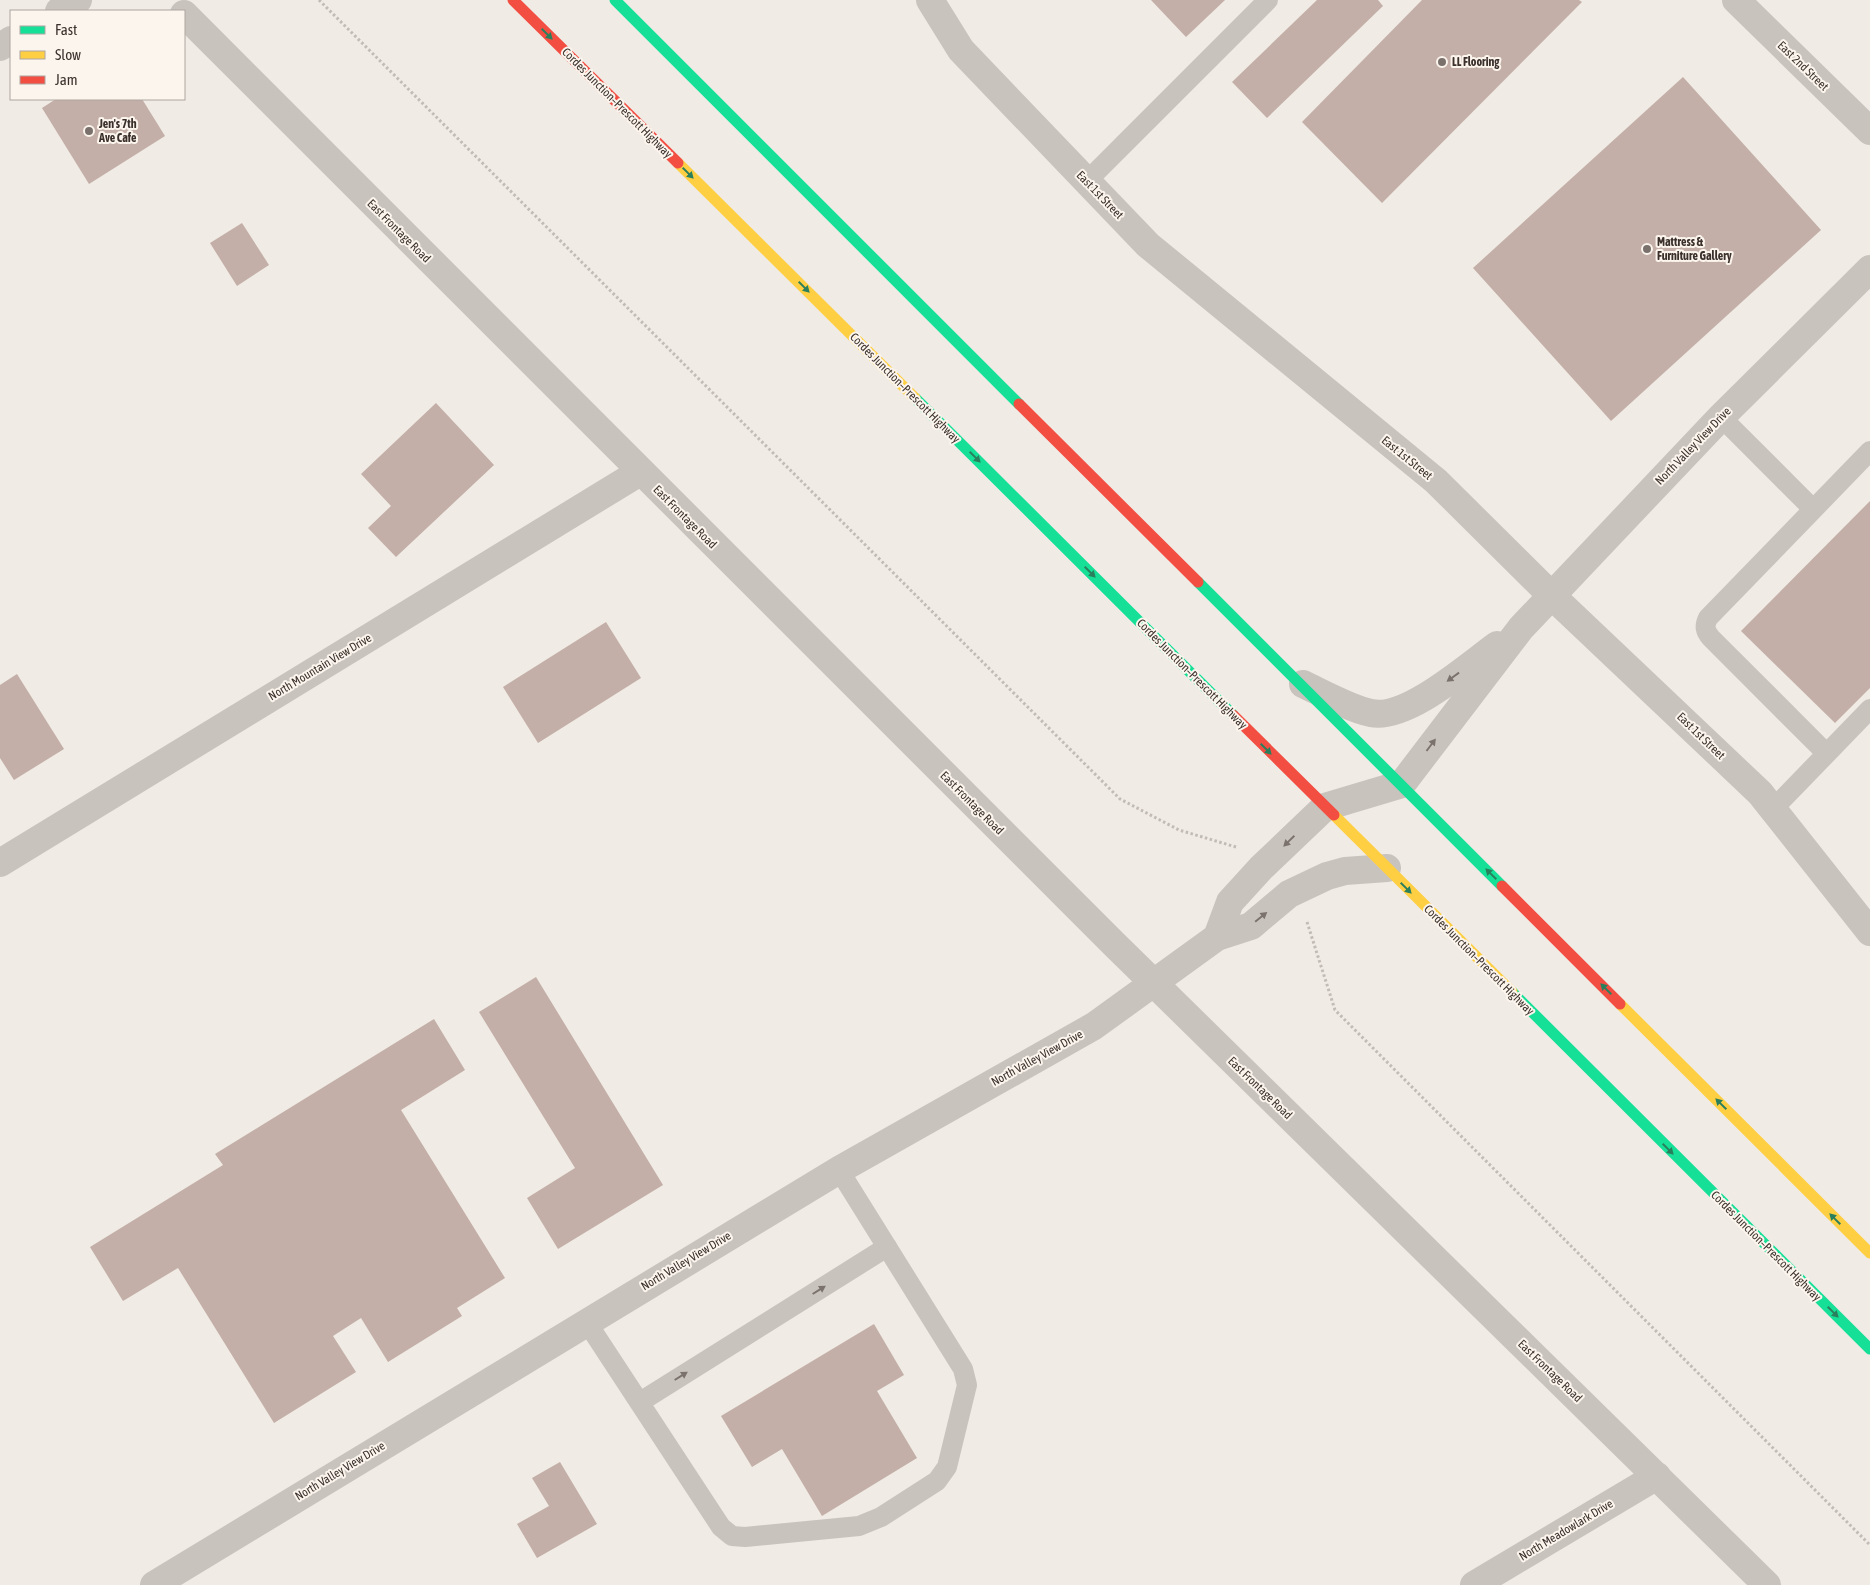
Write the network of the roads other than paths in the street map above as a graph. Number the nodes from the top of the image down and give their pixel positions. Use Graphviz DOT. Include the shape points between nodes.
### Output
graph roads {
  1 [pos="78,0"];
  2 [pos="170,0"];
  3 [pos="513,0"];
  4 [pos="615,0"];
  5 [pos="930,0"];
  6 [pos="1268,0"];
  7 [pos="1736,0"];
  8 [pos="61,10"];
  9 [pos="180,10"];
  10 [pos="185,15"];
  11 [pos="1870,131"];
  12 [pos="1087,181"];
  13 [pos="1870,269"];
  14 [pos="1720,417"];
  15 [pos="1870,450"];
  16 [pos="640,472"];
  17 [pos="1813,509"];
  18 [pos="1551,595"];
  19 [pos="1521,628"];
  20 [pos="1303,684"];
  21 [pos="1870,709"];
  22 [pos="1826,754"];
  23 [pos="1402,784"];
  24 [pos="1325,807"];
  25 [pos="1773,808"];
  26 [pos="0,863"];
  27 [pos="1387,868"];
  28 [pos="1870,932"];
  29 [pos="1217,936"];
  30 [pos="1155,984"];
  31 [pos="839,1170"];
  32 [pos="887,1247"];
  33 [pos="1870,1253"];
  34 [pos="586,1321"];
  35 [pos="1870,1349"];
  36 [pos="640,1402"];
  37 [pos="1657,1476"];
  38 [pos="154,1585"];
  39 [pos="1474,1585"];
  40 [pos="1768,1585"];
  1 -- 8 [label="street"];
  2 -- 9 [label="street"];
  3 -- 24 [label="main road, Cordes Junction–Prescott Highway, one-way"];
  4 -- 20 [label="main road"];
  5 -- 12 [label="street, East 1st Street" via="961,50"];
  6 -- 12 [label="lane"];
  7 -- 11 [label="street, East 2nd Street"];
  10 -- 16 [label="street, East Frontage Road"];
  12 -- 18 [label="street, East 1st Street" via="1148,245 1436,481"];
  13 -- 14 [label="street, North Valley View Drive"];
  14 -- 17 [label="lane"];
  14 -- 18 [label="street, North Valley View Drive"];
  15 -- 17 [label="lane"];
  16 -- 26 [label="street, North Mountain View Drive"];
  16 -- 30 [label="street, East Frontage Road"];
  17 -- 22 [label="lane" via="1708,618 1706,632"];
  18 -- 19 [label="street, North Valley View Drive"];
  18 -- 25 [label="street, East 1st Street"];
  19 -- 20 [label="street, North Valley View Drive, one-way" via="1411,707 1390,713 1371,714"];
  23 -- 19 [label="street, North Valley View Drive, one-way"];
  20 -- 23 [label="main road"];
  21 -- 22 [label="lane"];
  22 -- 25 [label="lane"];
  23 -- 24 [label="street"];
  33 -- 23 [label="main road, one-way"];
  24 -- 27 [label="main road, Cordes Junction–Prescott Highway"];
  24 -- 29 [label="street, one-way" via="1230,902"];
  25 -- 28 [label="street, East 1st Street"];
  29 -- 27 [label="street, North Valley View Drive, one-way" via="1251,926 1289,894 1310,882 1345,871"];
  27 -- 35 [label="main road, Cordes Junction–Prescott Highway, one-way"];
  29 -- 30 [label="street, North Valley View Drive"];
  30 -- 31 [label="street, North Valley View Drive" via="1094,1026"];
  30 -- 37 [label="street, East Frontage Road"];
  31 -- 32 [label="lane"];
  31 -- 34 [label="street, North Valley View Drive"];
  36 -- 32 [label="lane, one-way"];
  32 -- 36 [label="lane" via="963,1369 967,1385 947,1467 937,1481 881,1517 859,1526 732,1536 721,1527"];
  34 -- 36 [label="lane"];
  34 -- 38 [label="street, North Valley View Drive"];
  37 -- 39 [label="street, North Meadowlark Drive"];
  37 -- 40 [label="street, East Frontage Road"];
}
